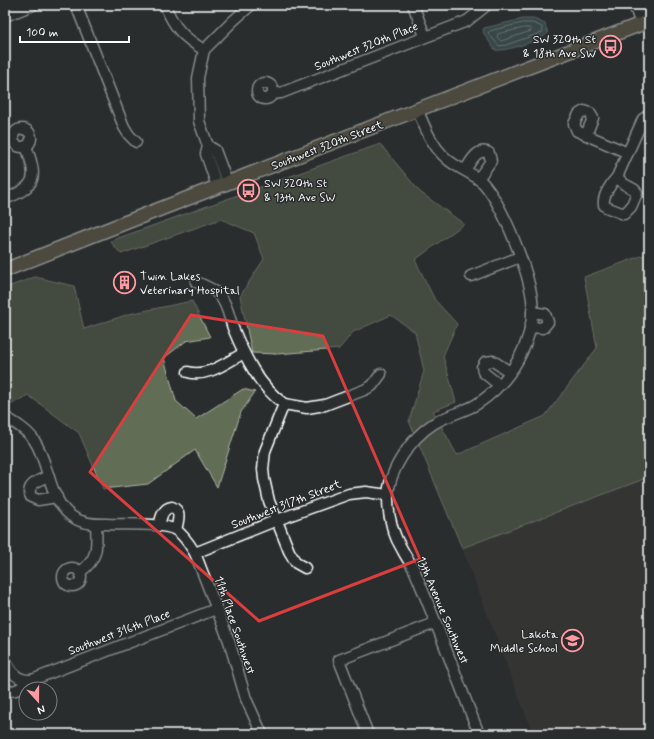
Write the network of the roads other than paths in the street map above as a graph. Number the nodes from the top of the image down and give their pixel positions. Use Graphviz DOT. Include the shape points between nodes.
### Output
graph roads {
  1 [pos="33,5"];
  2 [pos="76,5"];
  3 [pos="165,5"];
  4 [pos="251,5"];
  5 [pos="413,5"];
  6 [pos="487,5"];
  7 [pos="634,5"];
  8 [pos="644,5"];
  9 [pos="5,16"];
  10 [pos="647,22"];
  11 [pos="425,36"];
  12 [pos="204,50"];
  13 [pos="273,94"];
  14 [pos="418,110"];
  15 [pos="649,115"];
  16 [pos="586,135"];
  17 [pos="136,142"];
  18 [pos="26,146"];
  19 [pos="628,153"];
  20 [pos="465,170"];
  21 [pos="617,176"];
  22 [pos="478,179"];
  23 [pos="222,184"];
  24 [pos="5,199"];
  25 [pos="520,257"];
  26 [pos="5,270"];
  27 [pos="471,276"];
  28 [pos="196,282"];
  29 [pos="532,312"];
  30 [pos="530,327"];
  31 [pos="244,353"];
  32 [pos="188,372"];
  33 [pos="510,372"];
  34 [pos="381,374"];
  35 [pos="499,385"];
  36 [pos="284,404"];
  37 [pos="5,417"];
  38 [pos="49,476"];
  39 [pos="388,495"];
  40 [pos="57,498"];
  41 [pos="277,520"];
  42 [pos="96,524"];
  43 [pos="158,526"];
  44 [pos="176,530"];
  45 [pos="195,553"];
  46 [pos="305,568"];
  47 [pos="80,572"];
  48 [pos="216,609"];
  49 [pos="435,623"];
  50 [pos="6,668"];
  51 [pos="32,680"];
  52 [pos="5,689"];
  53 [pos="262,734"];
  54 [pos="368,734"];
  55 [pos="479,734"];
  1 -- 9 [label="street"];
  2 -- 17 [label="street" via="124,127"];
  3 -- 12 [label="street" via="178,29 188,40"];
  4 -- 12 [label="street"];
  5 -- 11 [label="street"];
  6 -- 11 [label="street, Southwest 320th Place" via="467,21"];
  7 -- 10 [label="street"];
  8 -- 10 [label="street"];
  10 -- 14 [label="main road, Southwest 320th Street"];
  11 -- 13 [label="street, Southwest 320th Place"];
  12 -- 23 [label="street" via="198,78 199,121 208,146 206,154"];
  14 -- 20 [label="street" via="433,143 447,159"];
  14 -- 23 [label="main road, Southwest 320th Street"];
  15 -- 19 [label="street" via="643,119"];
  16 -- 19 [label="street"];
  18 -- 24 [label="street" via="34,174 32,181 19,193"];
  19 -- 21 [label="street"];
  20 -- 22 [label="street"];
  20 -- 22 [label="street" via="478,152 489,153 491,161"];
  22 -- 25 [label="street" via="500,208"];
  23 -- 26 [label="main road, Southwest 320th Street"];
  25 -- 27 [label="street"];
  25 -- 29 [label="street" via="529,283"];
  28 -- 31 [label="street" via="219,295"];
  29 -- 30 [label="street"];
  29 -- 30 [label="street" via="545,314 548,322 543,328"];
  30 -- 33 [label="street" via="522,354"];
  31 -- 32 [label="street" via="208,372"];
  31 -- 36 [label="street" via="262,384"];
  33 -- 35 [label="street"];
  33 -- 35 [label="street" via="493,361 483,364 483,372"];
  34 -- 36 [label="street" via="372,386 325,405 307,408"];
  35 -- 39 [label="street" via="475,405 433,424 420,434 410,444 396,468"];
  36 -- 41 [label="street" via="265,451 263,469 266,489"];
  37 -- 38 [label="street" via="33,439"];
  38 -- 40 [label="street"];
  38 -- 40 [label="street" via="30,487 31,497 38,500"];
  39 -- 41 [label="street, Southwest 317th Street" via="366,492 349,494"];
  39 -- 49 [label="street, 13th Avenue Southwest" via="390,520 396,538 415,571"];
  40 -- 42 [label="street" via="76,519"];
  41 -- 45 [label="street, Southwest 317th Street"];
  41 -- 46 [label="street" via="292,558"];
  42 -- 43 [label="street"];
  42 -- 47 [label="street" via="96,550 92,561"];
  43 -- 44 [label="street"];
  43 -- 44 [label="street" via="164,511 172,507 179,513"];
  44 -- 45 [label="street, 11th Place Southwest"];
  45 -- 48 [label="street, 11th Place Southwest"];
  48 -- 51 [label="street, Southwest 316th Place"];
  48 -- 53 [label="street, 11th Place Southwest" via="246,699"];
  49 -- 54 [label="street" via="339,660"];
  49 -- 55 [label="street, 13th Avenue Southwest"];
  50 -- 51 [label="street" via="19,678"];
  51 -- 52 [label="street, Southwest 316th Place" via="13,691"];
}
